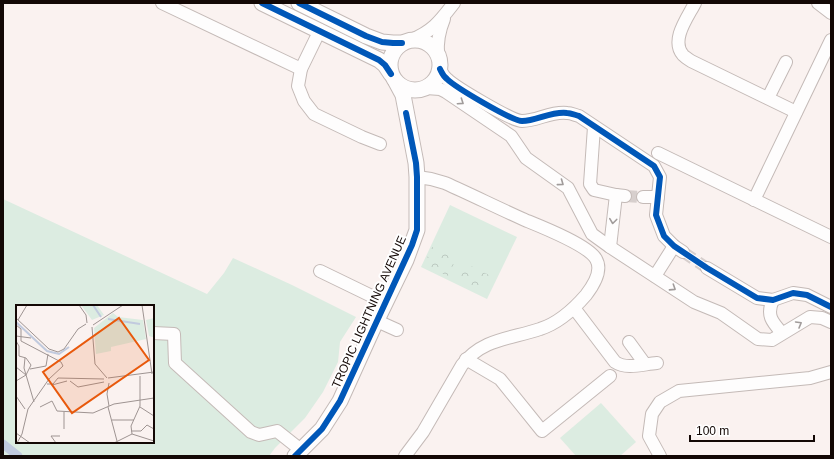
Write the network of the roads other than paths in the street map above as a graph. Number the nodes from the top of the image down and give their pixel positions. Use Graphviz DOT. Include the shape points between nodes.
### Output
graph roads {
  1 [pos="162,3"];
  2 [pos="262,3"];
  3 [pos="299,3"];
  4 [pos="695,3"];
  5 [pos="818,3"];
  6 [pos="451,7"];
  7 [pos="831,13"];
  8 [pos="320,30"];
  9 [pos="831,40"];
  10 [pos="407,41"];
  11 [pos="439,62"];
  12 [pos="786,62"];
  13 [pos="301,69"];
  14 [pos="393,78"];
  15 [pos="422,89"];
  16 [pos="768,98"];
  17 [pos="796,112"];
  18 [pos="406,113"];
  19 [pos="594,127"];
  20 [pos="380,144"];
  21 [pos="658,153"];
  22 [pos="417,177"];
  23 [pos="643,197"];
  24 [pos="658,198"];
  25 [pos="754,200"];
  26 [pos="831,237"];
  27 [pos="610,247"];
  28 [pos="707,268"];
  29 [pos="320,271"];
  30 [pos="655,276"];
  31 [pos="773,300"];
  32 [pos="386,303"];
  33 [pos="574,308"];
  34 [pos="831,308"];
  35 [pos="377,321"];
  36 [pos="831,322"];
  37 [pos="397,330"];
  38 [pos="154,333"];
  39 [pos="782,333"];
  40 [pos="628,342"];
  41 [pos="466,359"];
  42 [pos="831,372"];
  43 [pos="610,376"];
  44 [pos="298,453"];
  45 [pos="405,456"];
  46 [pos="660,456"];
  1 -- 13 [label="street"];
  2 -- 8 [label="main road"];
  3 -- 10 [label="main road" via="377,40 392,44"];
  4 -- 16 [label="street" via="680,33 679,49 683,55 690,61"];
  5 -- 7 [label="street"];
  6 -- 10 [label="street" via="434,28"];
  6 -- 11 [label="street" via="438,40"];
  8 -- 13 [label="street"];
  8 -- 14 [label="main road" via="379,60"];
  9 -- 17 [label="street"];
  10 -- 11 [label="main road" via="420,40 427,43 434,48"];
  10 -- 14 [label="main road" via="396,47 390,60 389,67"];
  11 -- 15 [label="main road" via="437,77"];
  11 -- 19 [label="street" via="443,75 452,83 519,121 531,121 566,113 579,116"];
  12 -- 16 [label="street"];
  13 -- 20 [label="street" via="298,86 304,101 314,114"];
  14 -- 15 [label="main road" via="409,90"];
  14 -- 18 [label="main road, TROPIC LIGHTNING AVENUE" via="403,95"];
  15 -- 18 [label="main road" via="411,96"];
  15 -- 27 [label="street, one-way" via="440,89 446,92 511,136 526,158 568,188 592,234"];
  16 -- 17 [label="street"];
  17 -- 25 [label="street"];
  18 -- 22 [label="main road, TROPIC LIGHTNING AVENUE"];
  19 -- 24 [label="street" via="654,166 660,177"];
  19 -- 27 [label="street, one-way" via="590,184 594,190 620,196"];
  21 -- 25 [label="street"];
  22 -- 32 [label="main road, TROPIC LIGHTNING AVENUE" via="417,230"];
  22 -- 33 [label="street" via="445,183 586,249 596,259 597,276 595,284"];
  23 -- 24 [label="street"];
  24 -- 30 [label="street" via="656,215 664,236 679,249"];
  25 -- 26 [label="street"];
  27 -- 30 [label="street"];
  28 -- 31 [label="street" via="757,298"];
  29 -- 32 [label="street"];
  30 -- 39 [label="street, one-way" via="694,302 721,313 758,339 772,340"];
  31 -- 34 [label="street" via="793,293 807,295"];
  31 -- 39 [label="street" via="770,306 772,323"];
  32 -- 35 [label="main road, TROPIC LIGHTNING AVENUE"];
  33 -- 40 [label="street" via="615,362 627,367 651,363"];
  33 -- 41 [label="street" via="558,321 540,329 493,341"];
  35 -- 37 [label="street"];
  35 -- 44 [label="main road, TROPIC LIGHTNING AVENUE" via="340,401 322,429"];
  39 -- 36 [label="street, one-way" via="810,318 822,318"];
  38 -- 44 [label="street" via="174,334 175,363 251,432 259,435 277,430"];
  41 -- 43 [label="street" via="500,379 542,431"];
  41 -- 45 [label="street" via="423,432"];
  42 -- 46 [label="street" via="810,378 679,391 660,402 652,414 649,436"];
}
